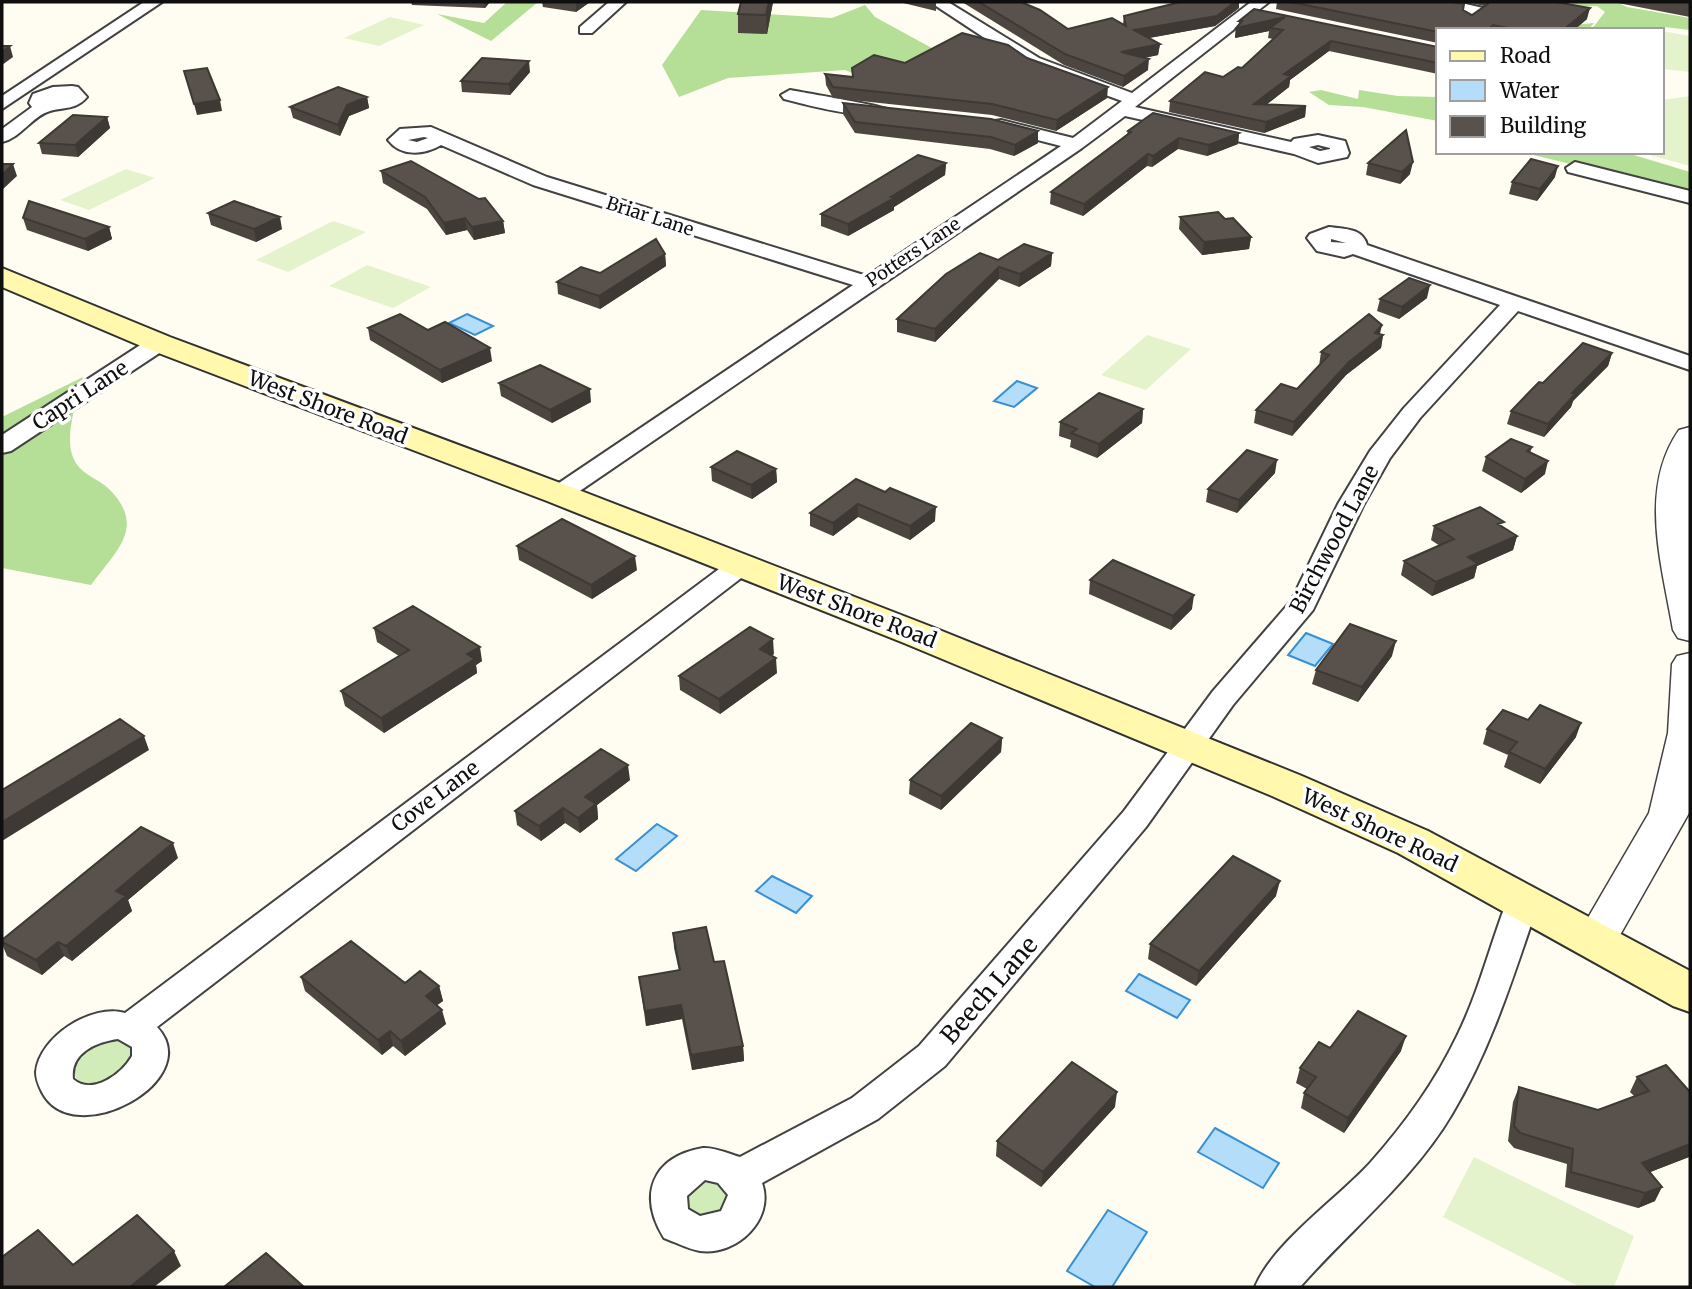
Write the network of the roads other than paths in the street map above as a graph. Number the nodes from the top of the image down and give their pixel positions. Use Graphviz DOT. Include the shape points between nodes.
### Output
graph roads {
  1 [pos="154,2"];
  2 [pos="618,2"];
  3 [pos="938,2"];
  4 [pos="1437,2"];
  5 [pos="1261,10"];
  6 [pos="1470,18"];
  7 [pos="586,30"];
  8 [pos="790,95"];
  9 [pos="2,104"];
  10 [pos="46,105"];
  11 [pos="1130,105"];
  12 [pos="895,112"];
  13 [pos="981,121"];
  14 [pos="2,137"];
  15 [pos="438,138"];
  16 [pos="1076,144"];
  17 [pos="1298,149"];
  18 [pos="1574,168"];
  19 [pos="1690,197"];
  20 [pos="1355,248"];
  21 [pos="2,277"];
  22 [pos="868,283"];
  23 [pos="1514,303"];
  24 [pos="159,343"];
  25 [pos="1687,363"];
  26 [pos="1690,436"];
  27 [pos="2,446"];
  28 [pos="559,494"];
  29 [pos="740,566"];
  30 [pos="1690,629"];
  31 [pos="1690,664"];
  32 [pos="1188,747"];
  33 [pos="1523,901"];
  34 [pos="1596,940"];
  35 [pos="1690,993"];
  36 [pos="132,1027"];
  37 [pos="740,1176"];
  38 [pos="1275,1287"];
  1 -- 9 [label="street"];
  2 -- 7 [label="street"];
  3 -- 11 [label="street" via="1033,62"];
  4 -- 6 [label="street" via="1477,11"];
  5 -- 11 [label="street, Potters Lane"];
  8 -- 12 [label="street"];
  10 -- 14 [label="street"];
  11 -- 16 [label="street, Potters Lane"];
  11 -- 17 [label="street" via="1264,144"];
  13 -- 16 [label="street"];
  15 -- 22 [label="street, Briar Lane" via="540,181"];
  16 -- 22 [label="street, Potters Lane"];
  18 -- 19 [label="street"];
  20 -- 23 [label="street"];
  21 -- 24 [label="main road, West Shore Road"];
  22 -- 28 [label="street, Potters Lane"];
  23 -- 25 [label="street"];
  23 -- 32 [label="street, Birchwood Lane" via="1378,456 1303,604"];
  24 -- 27 [label="street, Capri Lane"];
  24 -- 28 [label="main road, West Shore Road"];
  26 -- 30 [label="street" via="1674,472 1672,518"];
  28 -- 29 [label="main road, West Shore Road"];
  29 -- 32 [label="main road, West Shore Road"];
  29 -- 36 [label="street, Cove Lane"];
  31 -- 34 [label="street" via="1687,733 1669,813"];
  32 -- 33 [label="main road, West Shore Road" via="1384,829"];
  32 -- 37 [label="street, Beech Lane" via="1135,819 932,1056 863,1113"];
  33 -- 34 [label="main road, West Shore Road"];
  33 -- 38 [label="street" via="1475,1037 1438,1105 1383,1175"];
  34 -- 35 [label="main road, West Shore Road"];
}
